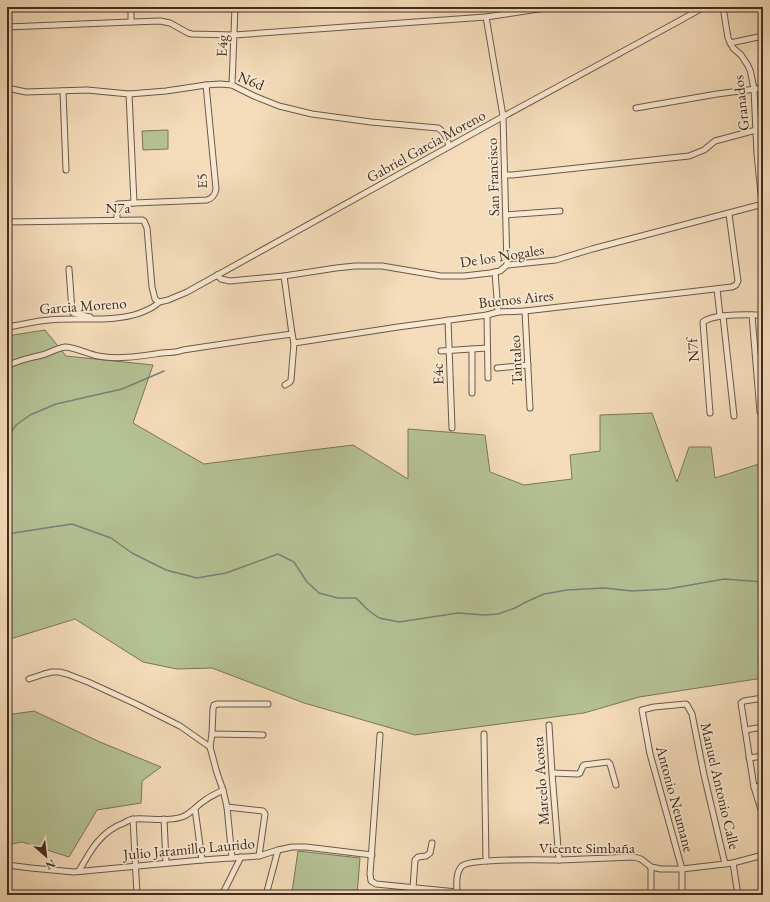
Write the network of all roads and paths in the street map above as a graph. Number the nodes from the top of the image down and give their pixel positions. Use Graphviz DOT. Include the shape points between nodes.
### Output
graph roads {
  1 [pos="131,7"];
  2 [pos="235,7"];
  3 [pos="552,7"];
  4 [pos="704,7"];
  5 [pos="723,7"];
  6 [pos="486,17"];
  7 [pos="131,22"];
  8 [pos="7,27"];
  9 [pos="234,35"];
  10 [pos="763,36"];
  11 [pos="730,43"];
  12 [pos="206,85"];
  13 [pos="232,85"];
  14 [pos="7,88"];
  15 [pos="763,88"];
  16 [pos="754,90"];
  17 [pos="63,91"];
  18 [pos="129,94"];
  19 [pos="636,108"];
  20 [pos="503,116"];
  21 [pos="756,130"];
  22 [pos="449,146"];
  23 [pos="66,170"];
  24 [pos="505,175"];
  25 [pos="134,203"];
  26 [pos="763,204"];
  27 [pos="560,211"];
  28 [pos="729,214"];
  29 [pos="506,215"];
  30 [pos="117,220"];
  31 [pos="7,222"];
  32 [pos="507,266"];
  33 [pos="69,269"];
  34 [pos="495,272"];
  35 [pos="217,275"];
  36 [pos="284,276"];
  37 [pos="717,289"];
  38 [pos="159,302"];
  39 [pos="525,310"];
  40 [pos="498,312"];
  41 [pos="487,315"];
  42 [pos="752,315"];
  43 [pos="763,315"];
  44 [pos="721,316"];
  45 [pos="95,319"];
  46 [pos="448,320"];
  47 [pos="7,327"];
  48 [pos="292,334"];
  49 [pos="294,343"];
  50 [pos="487,348"];
  51 [pos="472,349"];
  52 [pos="449,350"];
  53 [pos="441,351"];
  54 [pos="528,365"];
  55 [pos="7,366"];
  56 [pos="497,368"];
  57 [pos="488,378"];
  58 [pos="285,385"];
  59 [pos="472,393"];
  60 [pos="530,408"];
  61 [pos="760,412"];
  62 [pos="710,413"];
  63 [pos="734,416"];
  64 [pos="452,428"];
  65 [pos="29,679"];
  66 [pos="763,698"];
  67 [pos="268,704"];
  68 [pos="642,710"];
  69 [pos="549,725"];
  70 [pos="763,727"];
  71 [pos="745,730"];
  72 [pos="212,734"];
  73 [pos="484,734"];
  74 [pos="263,735"];
  75 [pos="380,735"];
  76 [pos="210,747"];
  77 [pos="763,756"];
  78 [pos="750,758"];
  79 [pos="552,773"];
  80 [pos="616,785"];
  81 [pos="763,786"];
  82 [pos="754,787"];
  83 [pos="223,790"];
  84 [pos="227,807"];
  85 [pos="195,809"];
  86 [pos="763,816"];
  87 [pos="133,819"];
  88 [pos="164,819"];
  89 [pos="432,843"];
  90 [pos="278,850"];
  91 [pos="372,855"];
  92 [pos="763,855"];
  93 [pos="259,856"];
  94 [pos="241,857"];
  95 [pos="232,858"];
  96 [pos="202,860"];
  97 [pos="559,860"];
  98 [pos="486,861"];
  99 [pos="166,863"];
  100 [pos="733,863"];
  101 [pos="725,864"];
  102 [pos="7,865"];
  103 [pos="135,865"];
  104 [pos="651,867"];
  105 [pos="682,869"];
  106 [pos="79,872"];
  107 [pos="413,888"];
  108 [pos="222,894"];
  109 [pos="457,894"];
  110 [pos="651,894"];
  111 [pos="137,895"];
  112 [pos="205,895"];
  113 [pos="266,895"];
  114 [pos="682,895"];
  115 [pos="738,895"];
  1 -- 7 [label="street"];
  2 -- 9 [label="street, E4g"];
  3 -- 6 [label="street"];
  4 -- 20 [label="street, Gabriel Garcia Moreno"];
  5 -- 11 [label="street, Granados"];
  6 -- 9 [label="street"];
  6 -- 20 [label="street, San Francisco"];
  7 -- 8 [label="street"];
  7 -- 9 [label="street" via="166,22 192,34"];
  9 -- 13 [label="street, E4g"];
  10 -- 11 [label="street"];
  11 -- 16 [label="street, Granados" via="750,70"];
  12 -- 13 [label="street, N6d"];
  12 -- 18 [label="street, N6d"];
  12 -- 25 [label="street, E5" via="216,189 214,196 207,200"];
  13 -- 22 [label="street, N6d" via="279,106 312,114 438,128 446,136"];
  14 -- 17 [label="street, N6d" via="26,92"];
  15 -- 16 [label="street"];
  16 -- 19 [label="street"];
  16 -- 21 [label="street, Granados"];
  17 -- 18 [label="street, N6d" via="87,90"];
  17 -- 23 [label="street"];
  18 -- 25 [label="street"];
  20 -- 22 [label="street, Gabriel Garcia Moreno"];
  20 -- 24 [label="street, San Francisco"];
  21 -- 24 [label="street" via="715,141 704,150 689,156"];
  21 -- 26 [label="street, Granados"];
  22 -- 35 [label="street, Gabriel Garcia Moreno"];
  24 -- 29 [label="street, San Francisco"];
  25 -- 30 [label="street" via="118,204"];
  26 -- 28 [label="street, De los Nogales"];
  27 -- 29 [label="street"];
  28 -- 32 [label="street, De los Nogales" via="556,260"];
  28 -- 37 [label="street, Buenos Aires" via="738,281 732,287"];
  29 -- 32 [label="street, San Francisco"];
  30 -- 31 [label="street, N7a"];
  30 -- 38 [label="street, N7a" via="142,220 146,224 154,295"];
  32 -- 34 [label="street, De los Nogales"];
  33 -- 45 [label="street" via="72,311"];
  34 -- 36 [label="street, De los Nogales" via="441,276 374,266 336,268"];
  34 -- 40 [label="street"];
  35 -- 36 [label="street, De los Nogales" via="221,280 227,281"];
  35 -- 38 [label="street, Gabriel Garcia Moreno" via="187,292"];
  36 -- 48 [label="street"];
  37 -- 39 [label="street, Buenos Aires"];
  37 -- 44 [label="street"];
  38 -- 45 [label="street, Garcia Moreno" via="154,307 128,317"];
  39 -- 40 [label="street, Buenos Aires"];
  39 -- 54 [label="street, Tantaleo"];
  40 -- 41 [label="street, Buenos Aires"];
  41 -- 46 [label="street, Buenos Aires"];
  41 -- 50 [label="street"];
  42 -- 43 [label="street, N7f"];
  42 -- 44 [label="street, N7f"];
  42 -- 61 [label="street"];
  44 -- 62 [label="street, N7f" via="703,322"];
  44 -- 63 [label="street"];
  45 -- 47 [label="street, Garcia Moreno" via="48,320"];
  46 -- 49 [label="street, Buenos Aires"];
  46 -- 52 [label="street, E4c"];
  48 -- 49 [label="street"];
  48 -- 55 [label="street" via="128,357 103,356 65,347"];
  49 -- 58 [label="street" via="291,380"];
  50 -- 51 [label="street"];
  50 -- 57 [label="street"];
  51 -- 52 [label="street"];
  51 -- 59 [label="street"];
  52 -- 53 [label="street"];
  52 -- 64 [label="street, E4c"];
  54 -- 56 [label="street"];
  54 -- 60 [label="street, Tantaleo"];
  65 -- 76 [label="street" via="52,672 67,674 180,726"];
  66 -- 71 [label="street" via="741,703"];
  67 -- 72 [label="street" via="214,706"];
  68 -- 101 [label="street, Manuel Antonio Calle" via="686,704 692,714"];
  68 -- 105 [label="street, Antonio Neumane" via="650,754"];
  69 -- 79 [label="street, Marcelo Acosta"];
  70 -- 71 [label="street"];
  71 -- 78 [label="street"];
  72 -- 74 [label="street"];
  72 -- 76 [label="street"];
  73 -- 98 [label="street"];
  75 -- 91 [label="street"];
  76 -- 83 [label="street"];
  77 -- 78 [label="street"];
  78 -- 82 [label="street"];
  79 -- 80 [label="street" via="578,774 584,765 608,762"];
  79 -- 97 [label="street, Marcelo Acosta"];
  81 -- 82 [label="street"];
  82 -- 86 [label="street"];
  83 -- 84 [label="street"];
  83 -- 85 [label="street"];
  84 -- 93 [label="street" via="264,812"];
  84 -- 95 [label="street"];
  85 -- 88 [label="street" via="183,817"];
  85 -- 96 [label="street"];
  87 -- 88 [label="street"];
  87 -- 103 [label="street"];
  87 -- 106 [label="street" via="102,836 90,850"];
  88 -- 99 [label="street"];
  89 -- 107 [label="street" via="430,853 415,860"];
  90 -- 91 [label="street, Julio Jaramillo Laurido" via="306,847"];
  90 -- 93 [label="street, Julio Jaramillo Laurido"];
  90 -- 113 [label="street"];
  91 -- 107 [label="street" via="370,874 373,883"];
  92 -- 100 [label="street, Vicente Simbaña"];
  93 -- 94 [label="street, Julio Jaramillo Laurido"];
  94 -- 95 [label="street, Julio Jaramillo Laurido"];
  94 -- 108 [label="street"];
  95 -- 96 [label="street, Julio Jaramillo Laurido"];
  96 -- 99 [label="street, Julio Jaramillo Laurido"];
  97 -- 98 [label="street, Vicente Simbaña"];
  97 -- 104 [label="street, Vicente Simbaña" via="634,857"];
  98 -- 109 [label="street, Vicente Simbaña" via="469,862 461,867 458,873"];
  99 -- 103 [label="street, Julio Jaramillo Laurido"];
  100 -- 101 [label="street, Vicente Simbaña"];
  100 -- 115 [label="street"];
  101 -- 105 [label="street, Vicente Simbaña"];
  102 -- 106 [label="street, Julio Jaramillo Laurido"];
  103 -- 106 [label="street, Julio Jaramillo Laurido"];
  103 -- 111 [label="street"];
  104 -- 105 [label="street, Vicente Simbaña"];
  104 -- 110 [label="street"];
  105 -- 114 [label="street, Antonio Neumane"];
  107 -- 109 [label="street"];
  108 -- 112 [label="street"];
}
